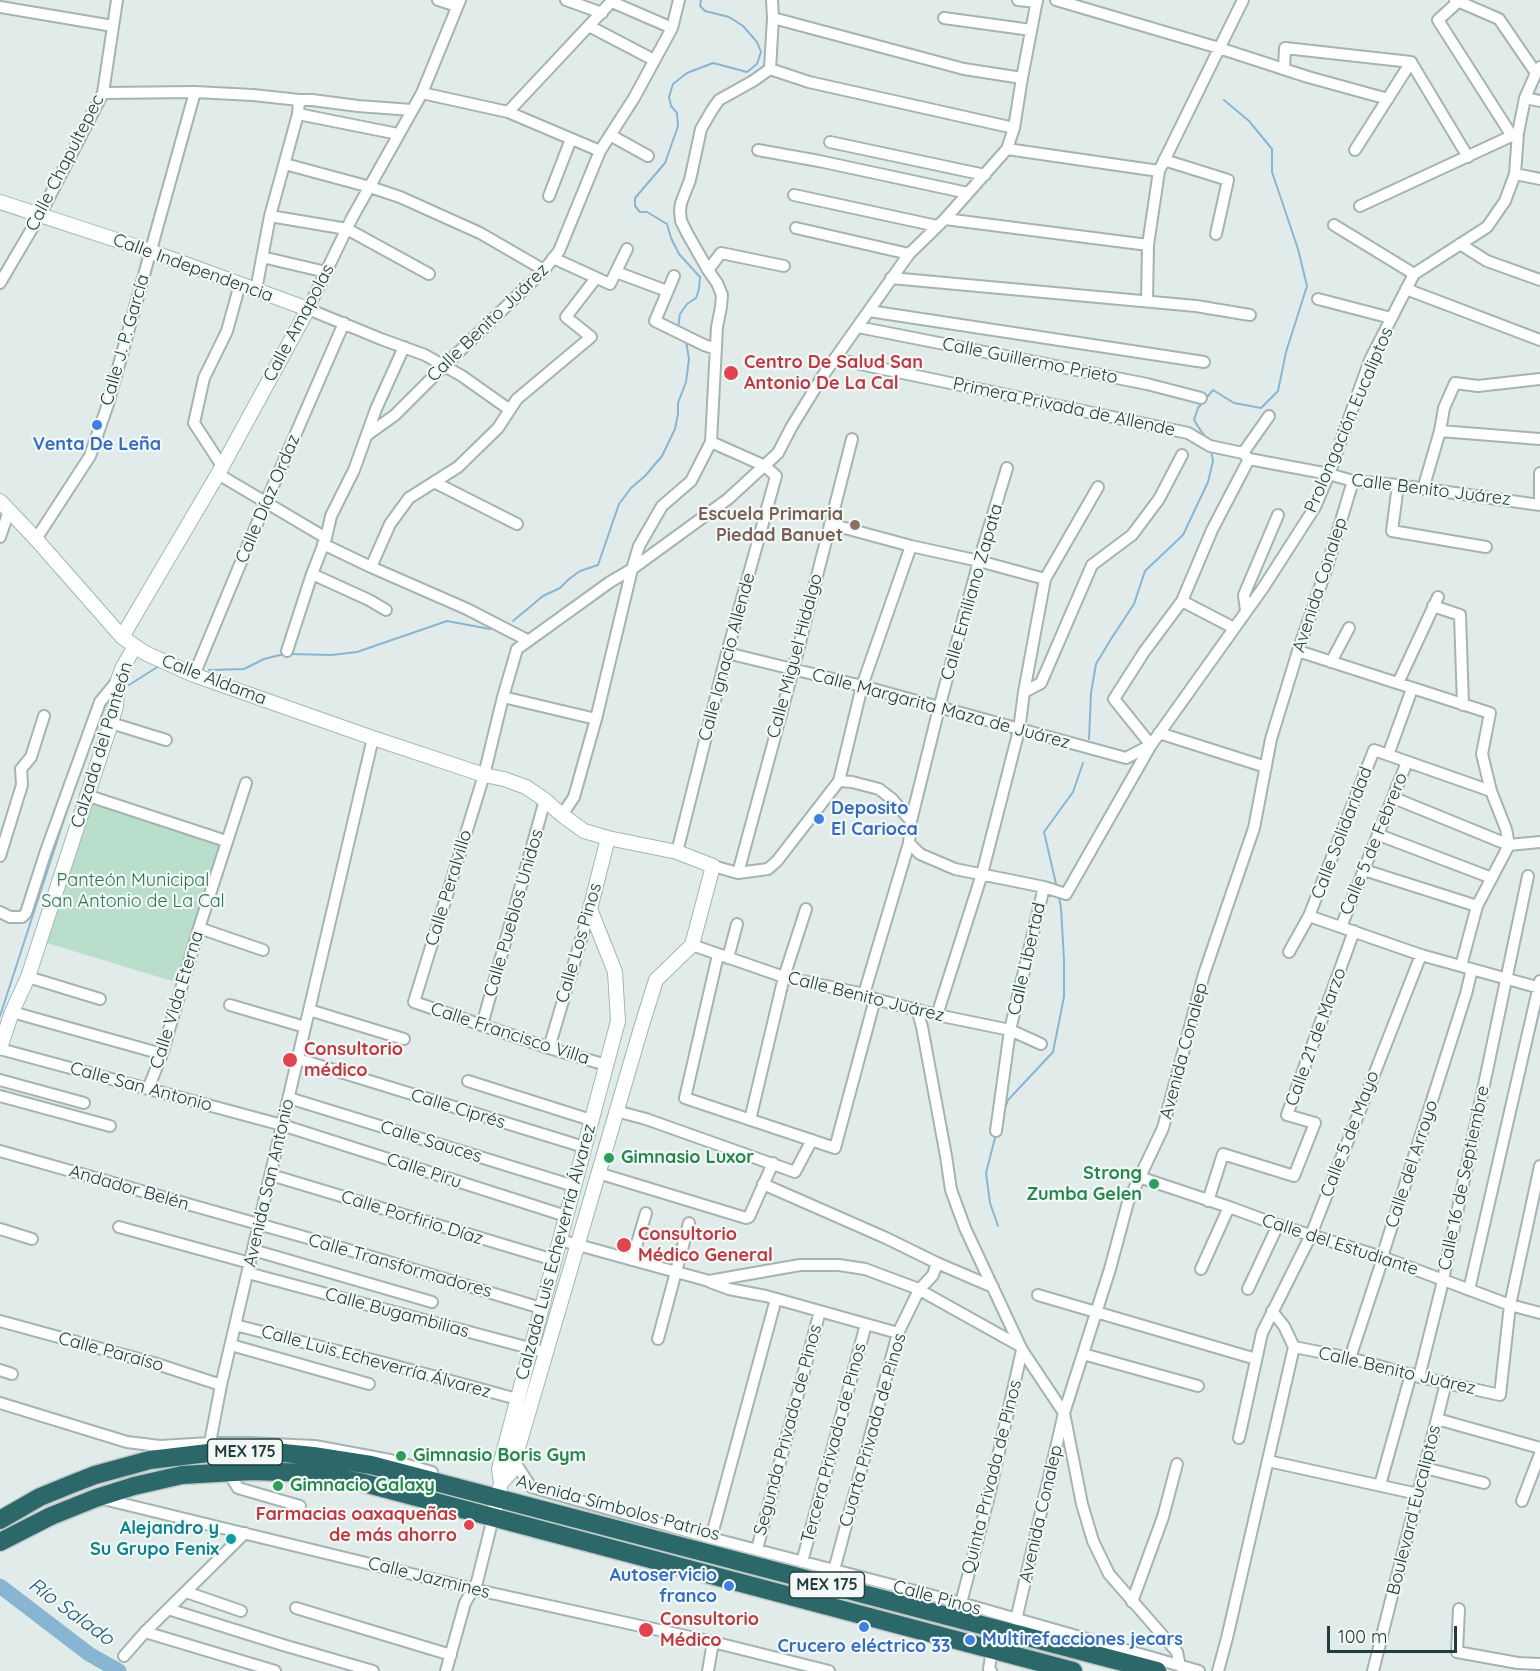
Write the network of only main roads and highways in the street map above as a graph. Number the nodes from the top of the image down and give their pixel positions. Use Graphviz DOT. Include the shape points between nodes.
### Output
graph roads {
  1 [pos="0,1520"];
  2 [pos="0,1542"];
  3 [pos="1073,1671"];
  4 [pos="1157,1671"];
  1 -- 4 [label="highway, Avenida Símbolos Patrios / MEX 175" via="40,1497 95,1475 150,1460 209,1448 314,1451 478,1493 499,1491 739,1553 1064,1640"];
  2 -- 3 [label="highway, MEX 175" via="96,1498 182,1475 252,1470 312,1473 360,1482"];
}
